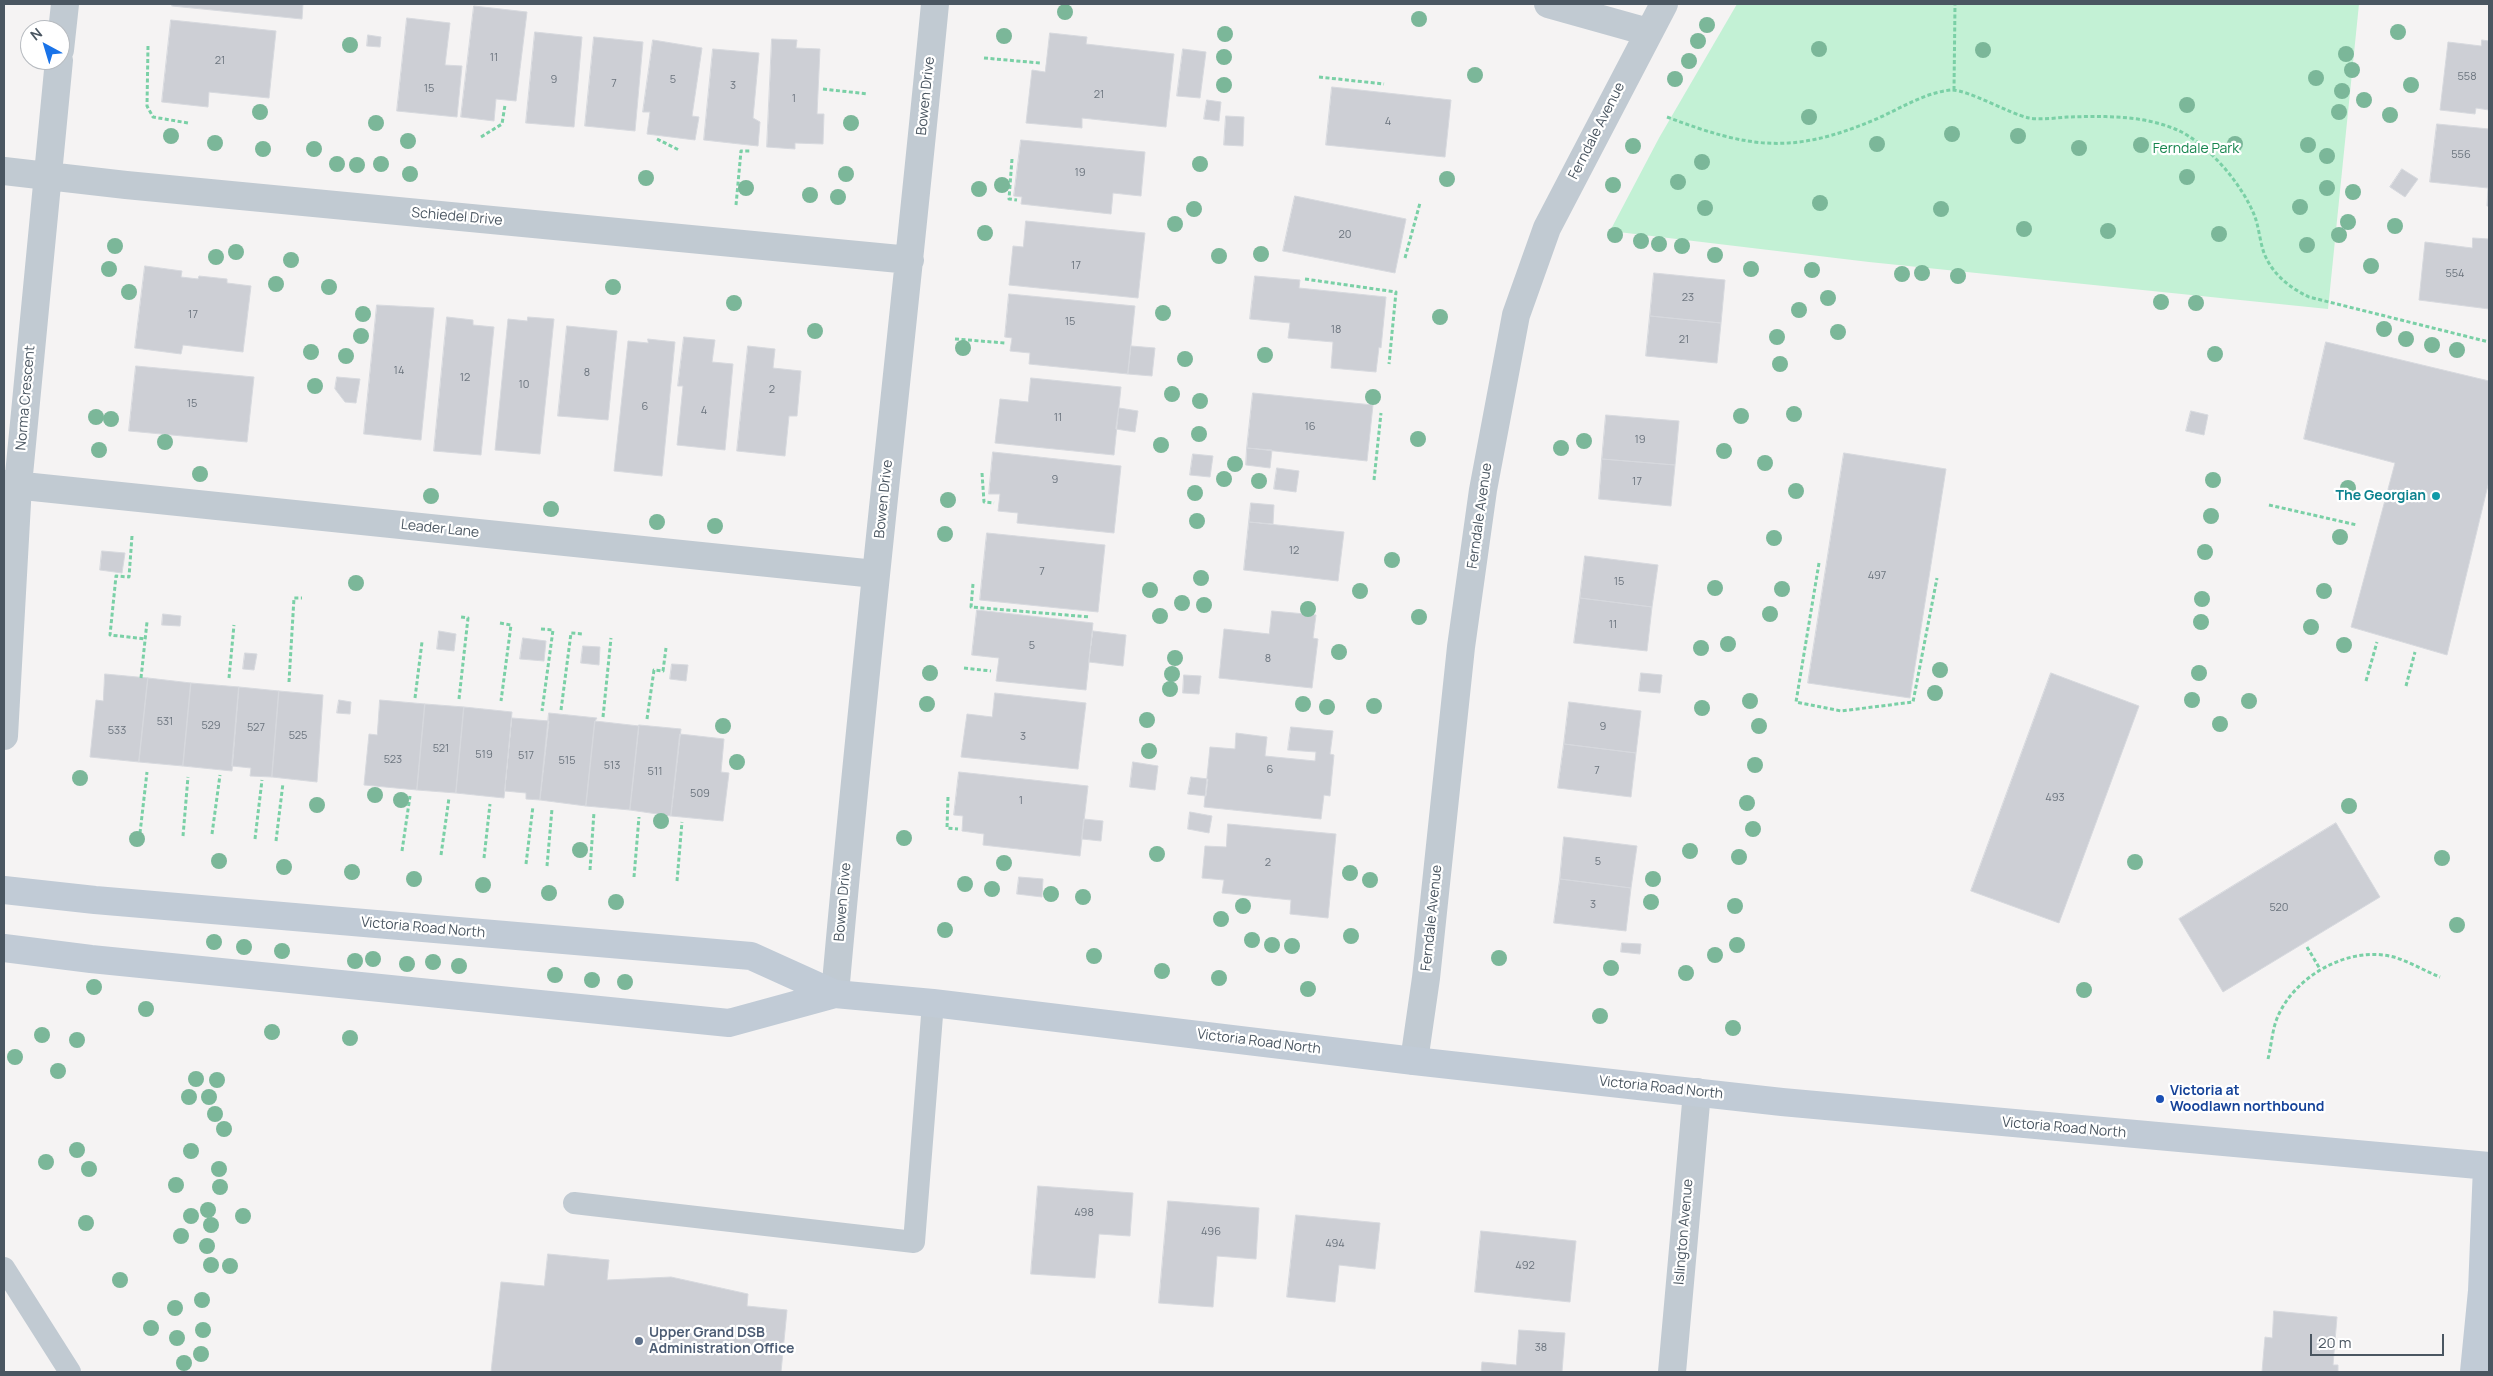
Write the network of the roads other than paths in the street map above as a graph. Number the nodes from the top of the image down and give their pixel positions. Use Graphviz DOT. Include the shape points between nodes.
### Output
graph roads {
  1 [pos="65,4"];
  2 [pos="935,4"];
  3 [pos="1548,4"];
  4 [pos="1664,4"];
  5 [pos="63,20"];
  6 [pos="1648,32"];
  7 [pos="58,70"];
  8 [pos="4,172"];
  9 [pos="47,176"];
  10 [pos="910,260"];
  11 [pos="11,484"];
  12 [pos="875,574"];
  13 [pos="4,736"];
  14 [pos="4,890"];
  15 [pos="4,948"];
  16 [pos="835,994"];
  17 [pos="933,1003"];
  18 [pos="1414,1061"];
  19 [pos="1697,1092"];
  20 [pos="2489,1163"];
  21 [pos="574,1203"];
  22 [pos="4,1268"];
  23 [pos="70,1372"];
  24 [pos="1672,1372"];
  25 [pos="2474,1372"];
  1 -- 5 [label="street"];
  2 -- 10 [label="street, Bowen Drive"];
  3 -- 6 [label="street"];
  4 -- 6 [label="street, Ferndale Avenue"];
  6 -- 18 [label="street, Ferndale Avenue" via="1547,228 1516,315 1482,490"];
  7 -- 9 [label="street, Norma Crescent"];
  8 -- 9 [label="street, Schiedel Drive"];
  9 -- 10 [label="street, Schiedel Drive"];
  9 -- 11 [label="street, Norma Crescent"];
  10 -- 12 [label="street, Bowen Drive"];
  11 -- 12 [label="street, Leader Lane"];
  11 -- 13 [label="street, Norma Crescent"];
  12 -- 16 [label="street, Bowen Drive"];
  14 -- 16 [label="main road, Victoria Road North" via="751,956"];
  15 -- 16 [label="main road, Victoria Road North" via="729,1023"];
  16 -- 17 [label="main road, Victoria Road North"];
  17 -- 18 [label="main road, Victoria Road North"];
  17 -- 21 [label="lane" via="914,1242"];
  18 -- 19 [label="main road, Victoria Road North"];
  19 -- 20 [label="main road, Victoria Road North" via="1861,1110"];
  19 -- 24 [label="street, Islington Avenue"];
  20 -- 25 [label="main road"];
  22 -- 23 [label="lane"];
}
